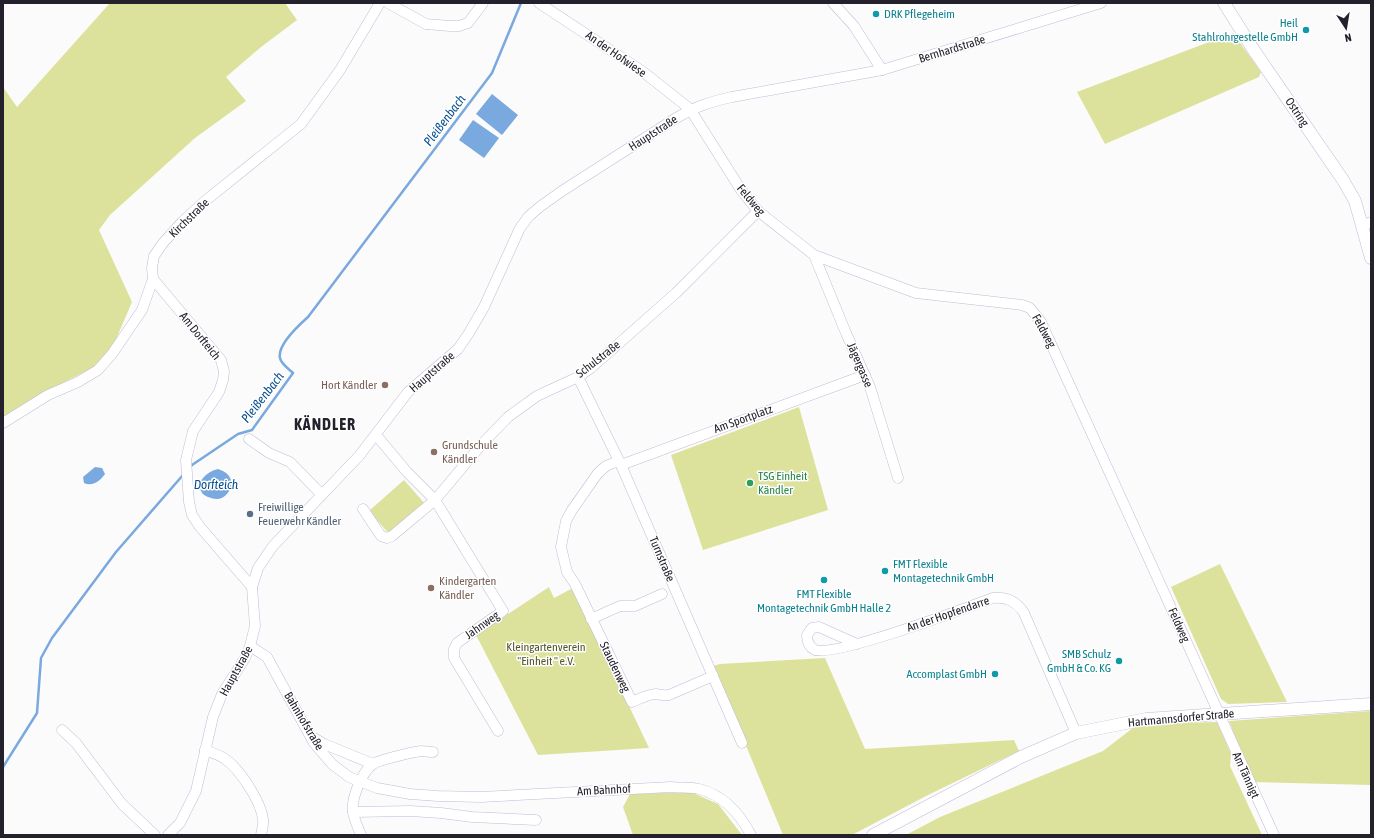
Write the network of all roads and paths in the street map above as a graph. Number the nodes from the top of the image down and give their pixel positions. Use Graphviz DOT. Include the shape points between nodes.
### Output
graph roads {
  1 [pos="380,3"];
  2 [pos="388,3"];
  3 [pos="483,3"];
  4 [pos="539,3"];
  5 [pos="833,3"];
  6 [pos="1101,3"];
  7 [pos="1224,3"];
  8 [pos="882,70"];
  9 [pos="690,110"];
  10 [pos="758,211"];
  11 [pos="1367,224"];
  12 [pos="814,255"];
  13 [pos="1371,258"];
  14 [pos="153,279"];
  15 [pos="865,375"];
  16 [pos="578,377"];
  17 [pos="3,423"];
  18 [pos="376,435"];
  19 [pos="249,439"];
  20 [pos="620,463"];
  21 [pos="898,478"];
  22 [pos="322,495"];
  23 [pos="434,500"];
  24 [pos="363,510"];
  25 [pos="565,566"];
  26 [pos="252,587"];
  27 [pos="662,594"];
  28 [pos="591,619"];
  29 [pos="856,644"];
  30 [pos="250,646"];
  31 [pos="713,676"];
  32 [pos="1371,704"];
  33 [pos="1220,714"];
  34 [pos="62,730"];
  35 [pos="498,731"];
  36 [pos="1076,733"];
  37 [pos="311,736"];
  38 [pos="742,743"];
  39 [pos="205,750"];
  40 [pos="433,752"];
  41 [pos="373,764"];
  42 [pos="360,782"];
  43 [pos="438,796"];
  44 [pos="353,812"];
  45 [pos="441,813"];
  46 [pos="536,820"];
  47 [pos="155,835"];
  48 [pos="168,835"];
  49 [pos="261,835"];
  50 [pos="361,835"];
  51 [pos="751,835"];
  52 [pos="873,835"];
  53 [pos="1274,835"];
  1 -- 14 [label="street, Kirchstraße" via="340,70 301,124 210,196 182,222 154,256"];
  2 -- 3 [label="street" via="426,24 450,26 468,23"];
  4 -- 9 [label="street, An der Hofwiese" via="642,71"];
  5 -- 8 [label="street" via="854,26"];
  6 -- 8 [label="street, Bernhardstraße"];
  7 -- 11 [label="main road, Ostring" via="1343,180"];
  8 -- 9 [label="street, Hauptstraße" via="732,97 708,102"];
  9 -- 10 [label="street, Feldweg" via="741,190"];
  9 -- 18 [label="street, Hauptstraße" via="562,191 529,216 520,228 484,307 469,333 449,358 408,392"];
  10 -- 12 [label="street, Feldweg"];
  10 -- 16 [label="street, Schulstraße" via="676,293"];
  11 -- 13 [label="main road, Ostring"];
  12 -- 15 [label="street, Jägergasse"];
  12 -- 33 [label="street, Feldweg" via="916,294 1010,302 1030,308 1042,322"];
  14 -- 17 [label="street, Kirchstraße" via="142,310 98,370 48,395"];
  14 -- 26 [label="street, Am Dorfteich" via="222,360 224,371 219,392 193,430 186,460 189,502 196,521"];
  15 -- 20 [label="street, Am Sportplatz"];
  15 -- 21 [label="street, Jägergasse"];
  16 -- 20 [label="street, Turnstraße"];
  16 -- 23 [label="street, Schulstraße" via="537,396 508,417"];
  18 -- 22 [label="street, Hauptstraße"];
  18 -- 23 [label="street"];
  19 -- 22 [label="street" via="269,453 290,462"];
  20 -- 25 [label="street, Am Sportplatz" via="606,466 598,473 566,521 561,547"];
  20 -- 31 [label="street, Turnstraße"];
  22 -- 26 [label="street, Hauptstraße" via="273,546 258,568"];
  23 -- 24 [label="street, Schulstraße" via="392,536 386,538 381,536"];
  23 -- 35 [label="street, Jahnweg" via="503,611 457,643 454,649 454,658"];
  25 -- 28 [label="street, Staudenweg"];
  26 -- 30 [label="street, Hauptstraße" via="255,626"];
  27 -- 28 [label="street" via="636,606 620,606"];
  28 -- 31 [label="street, Staudenweg" via="632,702 655,694 669,695"];
  29 -- 36 [label="street, An der Hopfendarre" via="993,598 1009,599 1020,606 1024,613"];
  30 -- 37 [label="street, Bahnhofstraße" via="267,657"];
  30 -- 39 [label="street, Hauptstraße" via="222,694"];
  31 -- 38 [label="street, Turnstraße"];
  32 -- 33 [label="main road, Hartmannsdorfer Straße"];
  33 -- 36 [label="main road, Hartmannsdorfer Straße" via="1146,719"];
  33 -- 53 [label="street, Am Tännigt"];
  34 -- 47 [label="street" via="76,743 122,804"];
  36 -- 52 [label="main road, Hartmannsdorfer Straße" via="1021,757"];
  37 -- 41 [label="street"];
  37 -- 42 [label="street, Bahnhofstraße" via="332,764"];
  39 -- 48 [label="street, Hauptstraße" via="196,791 180,823"];
  39 -- 49 [label="street" via="225,758 238,769 262,813"];
  40 -- 41 [label="street" via="421,751"];
  41 -- 42 [label="street"];
  42 -- 43 [label="street, Am Bahnhof" via="410,794"];
  42 -- 44 [label="street"];
  43 -- 45 [label="street"];
  43 -- 51 [label="street, Am Bahnhof" via="671,787 698,789 728,804 741,818"];
  44 -- 45 [label="street"];
  44 -- 50 [label="street"];
  45 -- 46 [label="street"];
}
